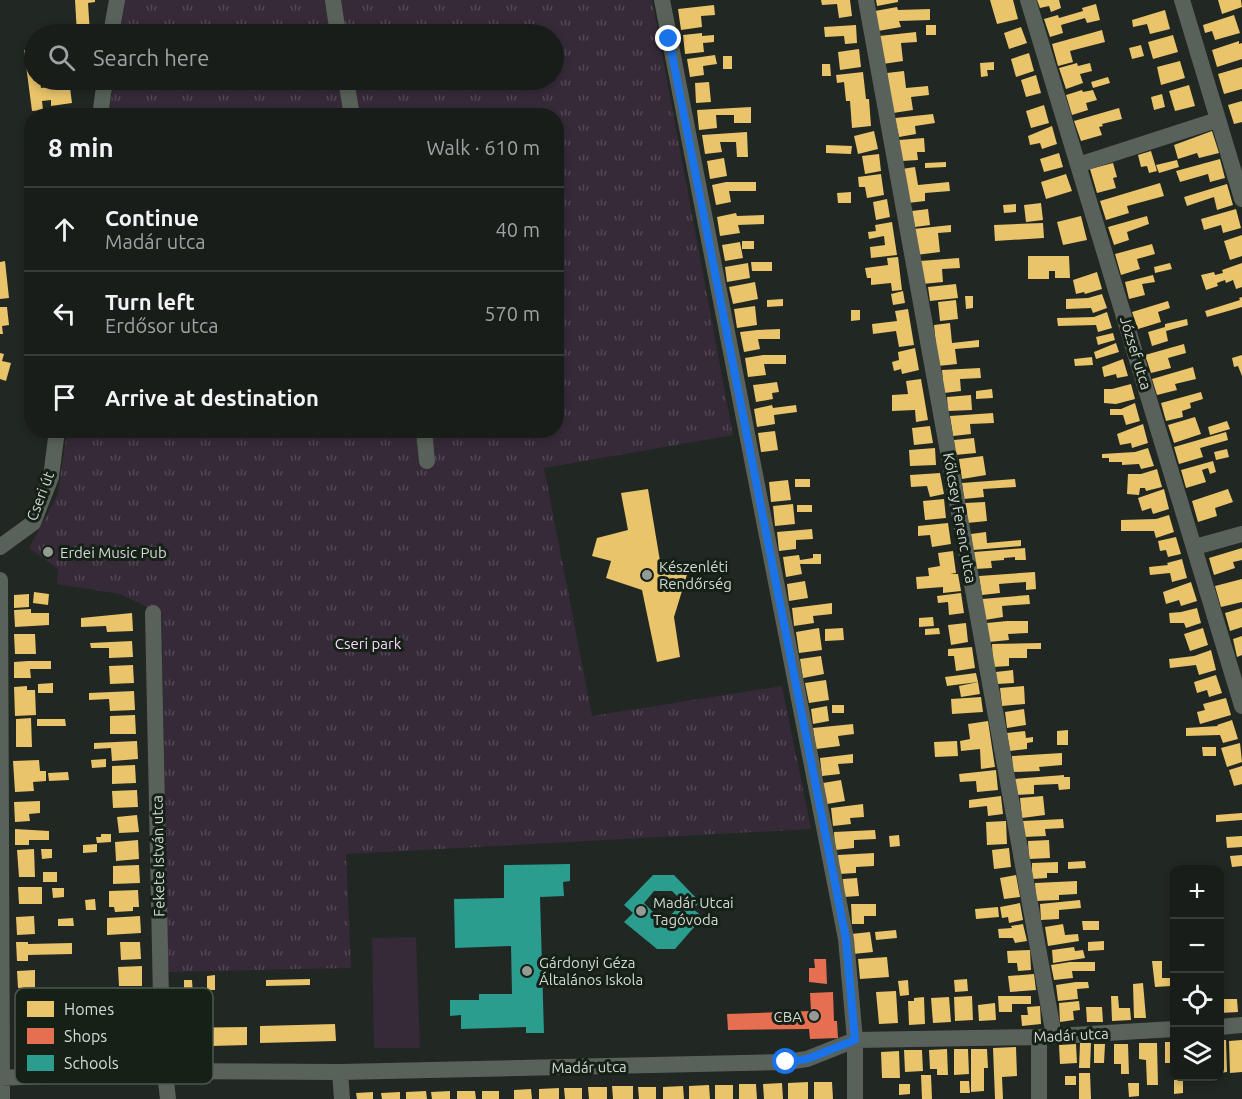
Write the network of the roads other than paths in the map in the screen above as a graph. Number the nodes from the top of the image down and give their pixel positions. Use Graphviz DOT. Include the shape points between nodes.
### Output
graph roads {
  1 [pos="117,0"];
  2 [pos="333,0"];
  3 [pos="662,0"];
  4 [pos="866,0"];
  5 [pos="1028,0"];
  6 [pos="1182,0"];
  7 [pos="1195,0"];
  8 [pos="1188,19"];
  9 [pos="113,24"];
  10 [pos="337,24"];
  11 [pos="104,90"];
  12 [pos="348,90"];
  13 [pos="101,108"];
  14 [pos="351,108"];
  15 [pos="1217,120"];
  16 [pos="1078,165"];
  17 [pos="1242,199"];
  18 [pos="56,438"];
  19 [pos="425,438"];
  20 [pos="427,461"];
  21 [pos="1242,534"];
  22 [pos="0,548"];
  23 [pos="1195,548"];
  24 [pos="0,580"];
  25 [pos="153,613"];
  26 [pos="1242,706"];
  27 [pos="1,769"];
  28 [pos="161,988"];
  29 [pos="1242,1025"];
  30 [pos="1224,1027"];
  31 [pos="1170,1029"];
  32 [pos="1046,1036"];
  33 [pos="855,1040"];
  34 [pos="213,1071"];
  35 [pos="340,1072"];
  36 [pos="1,1077"];
  37 [pos="166,1084"];
  38 [pos="2,1099"];
  39 [pos="168,1099"];
  40 [pos="342,1099"];
  41 [pos="855,1099"];
  42 [pos="1039,1099"];
  1 -- 9 [label="street"];
  2 -- 10 [label="street"];
  3 -- 33 [label="street" via="846,939"];
  4 -- 32 [label="street, Kölcsey Ferenc utca"];
  5 -- 16 [label="street, József utca"];
  6 -- 8 [label="street"];
  7 -- 8 [label="street"];
  8 -- 15 [label="street"];
  11 -- 13 [label="street"];
  12 -- 14 [label="street"];
  15 -- 16 [label="street"];
  15 -- 17 [label="street"];
  16 -- 23 [label="street, József utca"];
  18 -- 22 [label="street, Cseri út" via="51,477 33,523"];
  19 -- 20 [label="street"];
  21 -- 23 [label="street"];
  23 -- 26 [label="street, József utca"];
  24 -- 27 [label="street"];
  25 -- 28 [label="street, Fekete István utca"];
  27 -- 36 [label="street"];
  29 -- 30 [label="street"];
  31 -- 32 [label="street, Madár utca"];
  32 -- 33 [label="street, Madár utca"];
  32 -- 42 [label="street, Kölcsey Ferenc utca"];
  33 -- 35 [label="street, Madár utca" via="807,1059 786,1062"];
  33 -- 41 [label="street"];
  34 -- 35 [label="street, Madár utca"];
  35 -- 40 [label="street"];
  36 -- 38 [label="street"];
  37 -- 39 [label="street, Fekete István utca"];
}
